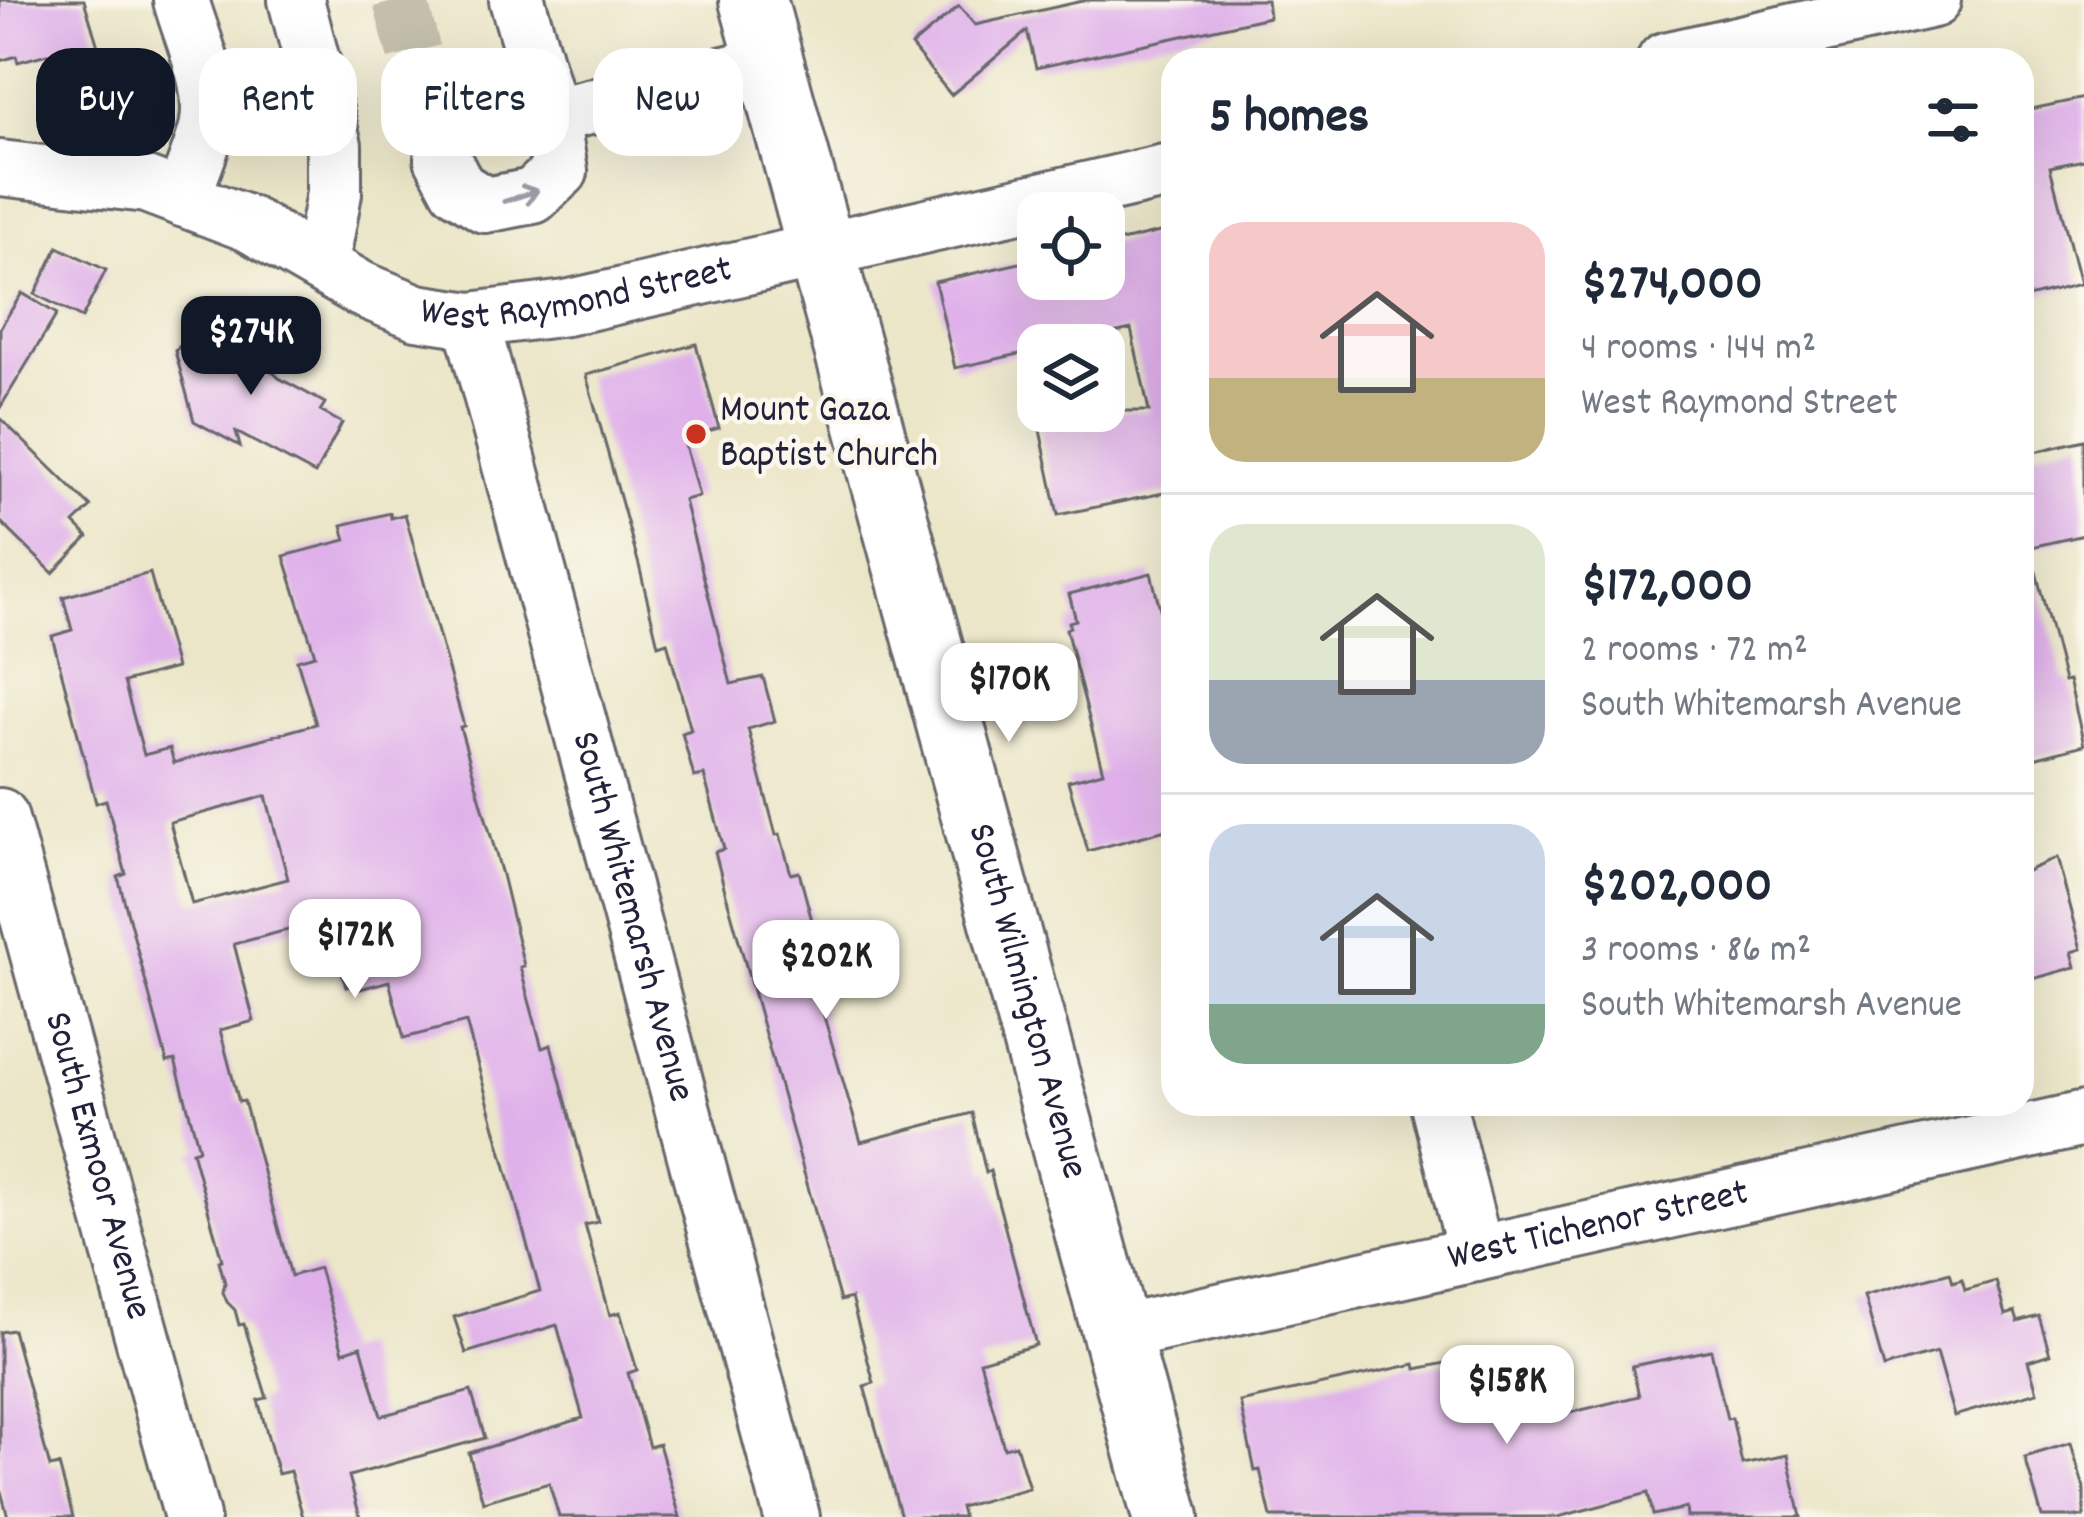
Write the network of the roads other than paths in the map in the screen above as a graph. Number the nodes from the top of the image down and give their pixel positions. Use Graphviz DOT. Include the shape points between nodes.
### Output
graph roads {
  1 [pos="181,0"];
  2 [pos="296,0"];
  3 [pos="517,0"];
  4 [pos="753,0"];
  5 [pos="1933,0"];
  6 [pos="531,48"];
  7 [pos="1719,48"];
  8 [pos="771,63"];
  9 [pos="569,112"];
  10 [pos="557,156"];
  11 [pos="442,158"];
  12 [pos="0,168"];
  13 [pos="1161,173"];
  14 [pos="182,199"];
  15 [pos="822,248"];
  16 [pos="321,266"];
  17 [pos="471,320"];
  18 [pos="0,816"];
  19 [pos="1441,1116"];
  20 [pos="2084,1119"];
  21 [pos="1476,1254"];
  22 [pos="1115,1334"];
  23 [pos="192,1517"];
  24 [pos="792,1517"];
  25 [pos="1166,1517"];
  1 -- 14 [label="street" via="209,104"];
  2 -- 16 [label="street" via="334,145"];
  3 -- 6 [label="street"];
  4 -- 8 [label="main road, South Wilmington Avenue"];
  5 -- 7 [label="street"];
  8 -- 9 [label="street"];
  8 -- 15 [label="main road, South Wilmington Avenue"];
  11 -- 10 [label="street, one-way" via="458,188 484,205 532,196 560,172"];
  12 -- 14 [label="street, West Raymond Street" via="146,185"];
  13 -- 15 [label="street, West Raymond Street"];
  14 -- 16 [label="street, West Raymond Street" via="249,224"];
  15 -- 17 [label="street, West Raymond Street" via="566,308"];
  15 -- 22 [label="main road, South Wilmington Avenue"];
  16 -- 17 [label="street, West Raymond Street" via="417,313"];
  17 -- 24 [label="street, South Whitemarsh Avenue"];
  18 -- 23 [label="street, South Exmoor Avenue"];
  19 -- 21 [label="street"];
  20 -- 21 [label="street, West Tichenor Street"];
  21 -- 22 [label="street, West Tichenor Street"];
  22 -- 25 [label="main road, South Wilmington Avenue"];
}
